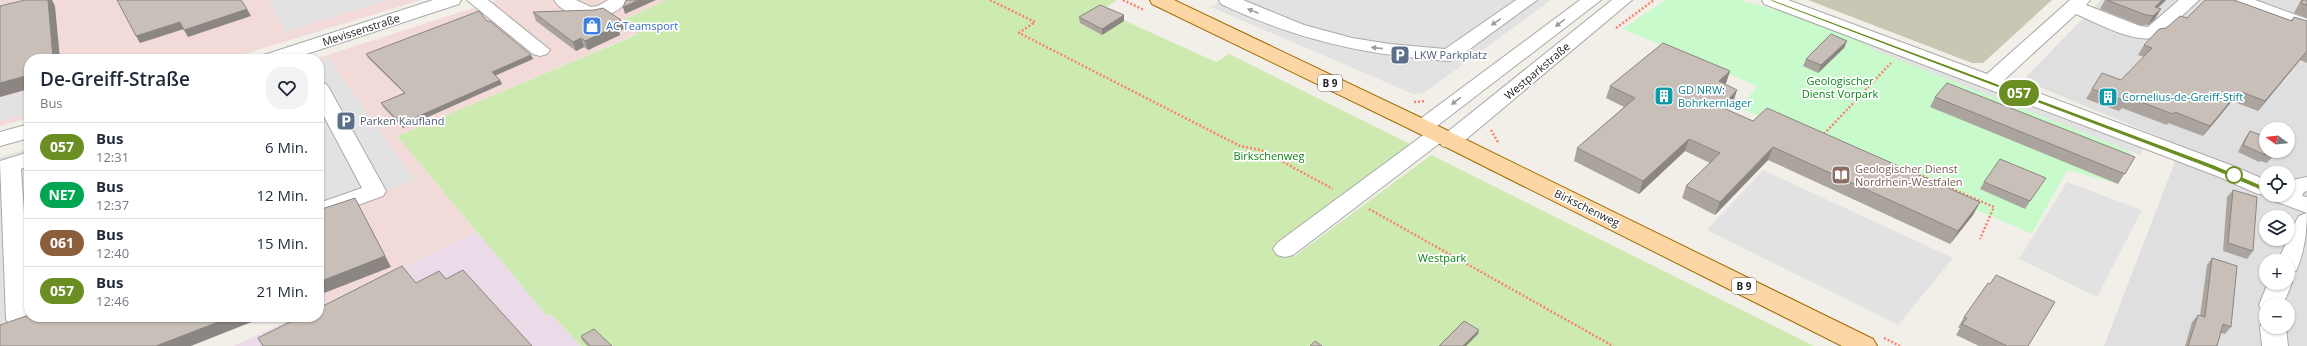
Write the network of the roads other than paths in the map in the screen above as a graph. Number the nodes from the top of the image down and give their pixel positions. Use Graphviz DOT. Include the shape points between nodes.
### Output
graph roads {
  1 [pos="452,0"];
  2 [pos="476,0"];
  3 [pos="563,0"];
  4 [pos="619,0"];
  5 [pos="1159,0"];
  6 [pos="1228,0"];
  7 [pos="1528,0"];
  8 [pos="1592,0"];
  9 [pos="1623,0"];
  10 [pos="1771,0"];
  11 [pos="2190,0"];
  12 [pos="2238,0"];
  13 [pos="2078,3"];
  14 [pos="2274,6"];
  15 [pos="2307,26"];
  16 [pos="540,50"];
  17 [pos="306,54"];
  18 [pos="1990,82"];
  19 [pos="324,97"];
  20 [pos="24,132"];
  21 [pos="1437,134"];
  22 [pos="0,139"];
  23 [pos="13,164"];
  24 [pos="2307,184"];
  25 [pos="2259,186"];
  26 [pos="2295,187"];
  27 [pos="324,204"];
  28 [pos="2307,221"];
  29 [pos="1285,249"];
  30 [pos="2293,254"];
  31 [pos="16,320"];
  32 [pos="2274,334"];
  33 [pos="1864,346"];
  34 [pos="2275,346"];
  1 -- 17 [label="street, Mevissenstraße"];
  2 -- 16 [label="street"];
  3 -- 4 [label="street" via="583,13 599,12"];
  5 -- 21 [label="main road, Birkschenweg / B 9"];
  7 -- 6 [label="street, one-way" via="1449,55 1370,48 1330,39 1295,28"];
  8 -- 21 [label="street, Westparkstraße, one-way"];
  9 -- 21 [label="street, Westparkstraße"];
  10 -- 18 [label="street"];
  11 -- 13 [label="street" via="2152,33 2136,31"];
  12 -- 14 [label="street"];
  13 -- 18 [label="street"];
  14 -- 15 [label="street"];
  18 -- 25 [label="street"];
  19 -- 27 [label="street" via="375,191"];
  20 -- 22 [label="street"];
  21 -- 29 [label="street"];
  21 -- 33 [label="main road, Birkschenweg / B 9"];
  23 -- 31 [label="street"];
  24 -- 26 [label="street"];
  28 -- 30 [label="street"];
  32 -- 34 [label="street"];
}
